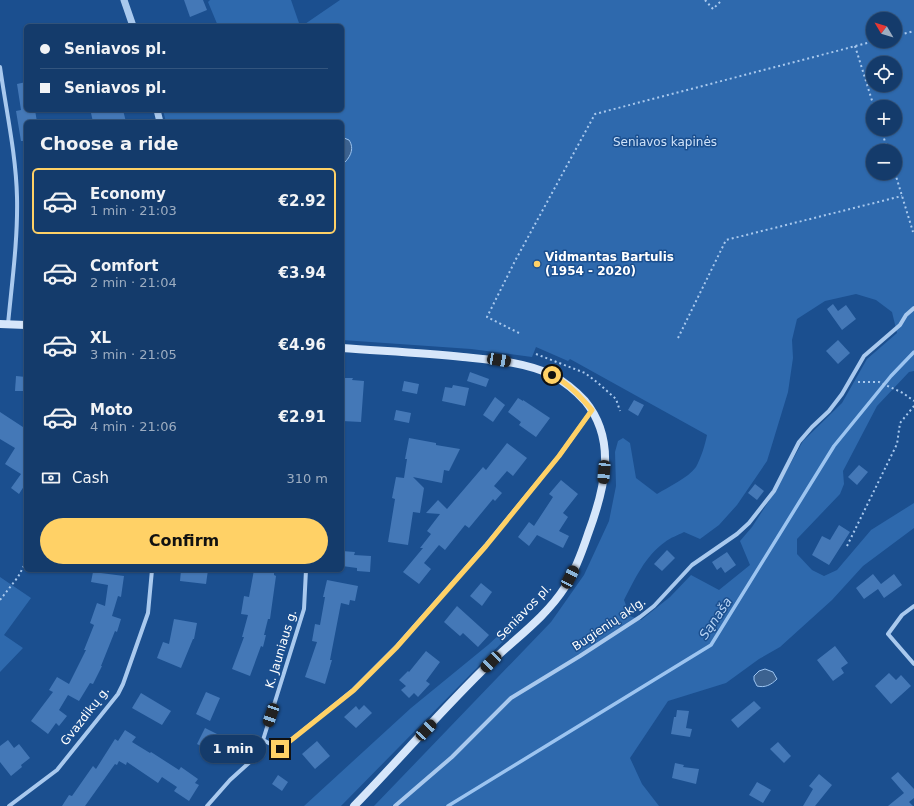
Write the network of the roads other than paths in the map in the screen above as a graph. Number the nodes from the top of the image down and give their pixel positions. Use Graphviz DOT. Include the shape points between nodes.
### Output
graph roads {
  1 [pos="124,0"];
  2 [pos="132,24"];
  3 [pos="0,67"];
  4 [pos="914,308"];
  5 [pos="4,324"];
  6 [pos="24,326"];
  7 [pos="344,348"];
  8 [pos="592,410"];
  9 [pos="152,572"];
  10 [pos="306,572"];
  11 [pos="914,606"];
  12 [pos="914,664"];
  13 [pos="263,740"];
  14 [pos="9,806"];
  15 [pos="207,806"];
  16 [pos="354,806"];
  17 [pos="395,806"];
  1 -- 2 [label="street"];
  3 -- 5 [label="street" via="18,195 17,231"];
  4 -- 17 [label="street, Bugienių aklg." via="900,325 864,356 829,412 812,426 799,442 774,491 749,523 692,565 645,614 511,698 452,757"];
  5 -- 6 [label="main road"];
  7 -- 8 [label="main road, Seniavos pl." via="499,360 520,364 540,370 564,382"];
  8 -- 13 [label="street" via="559,456 486,546 396,648 354,690 280,749"];
  8 -- 16 [label="main road, Seniavos pl." via="600,425 604,442 604,482 587,538 565,587 552,604 464,689"];
  9 -- 14 [label="street, Gvazdikų g." via="148,613 118,694 57,770"];
  10 -- 13 [label="street, K. Jauniaus g." via="304,608"];
  11 -- 12 [label="street" via="902,615 888,634"];
  13 -- 15 [label="street, K. Jauniaus g." via="251,761"];
}
